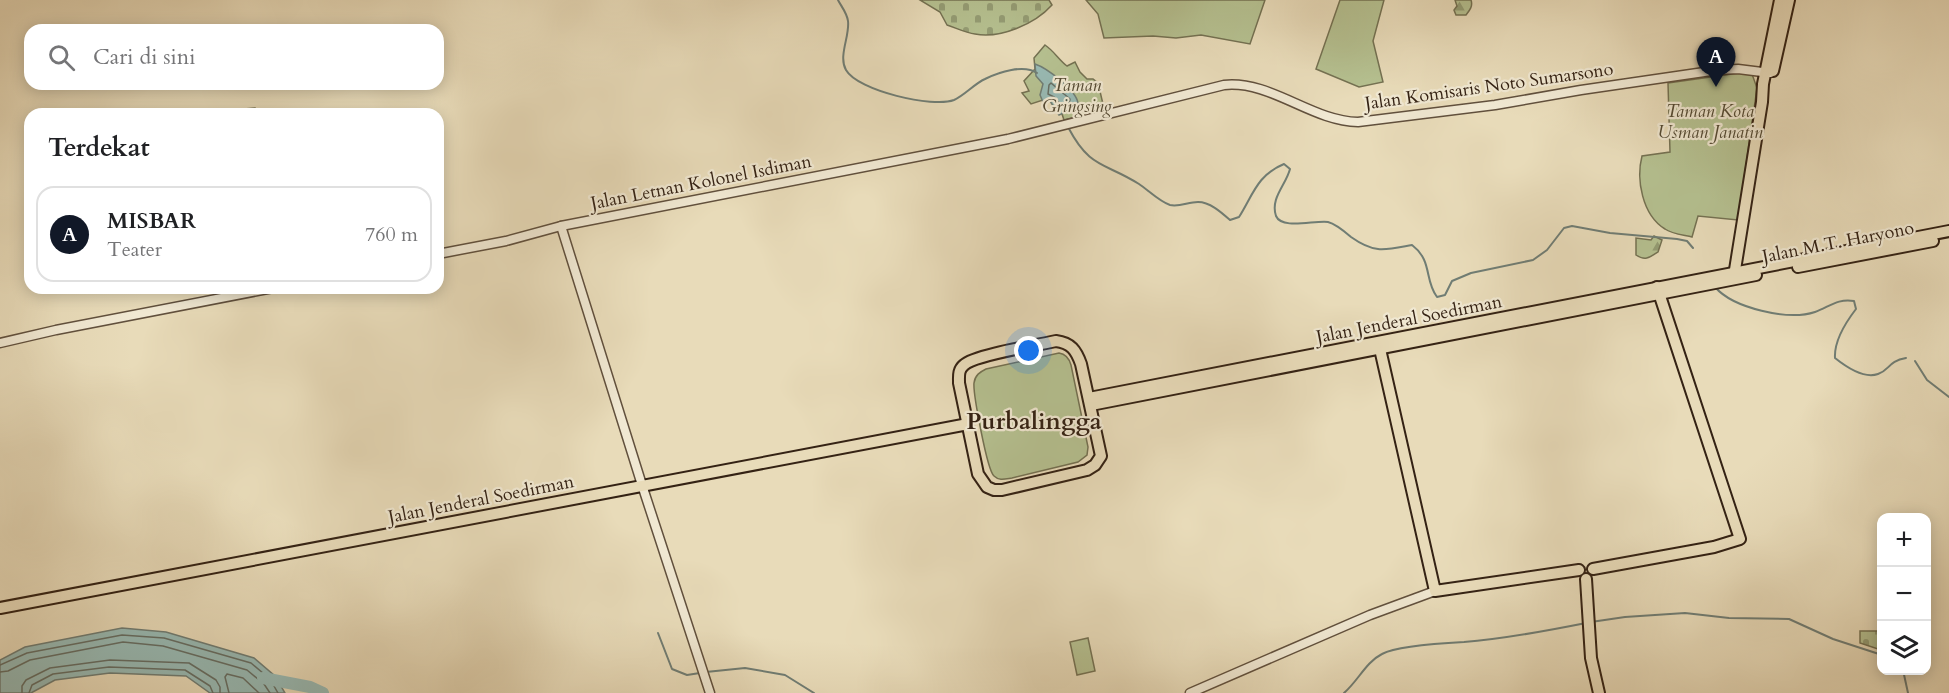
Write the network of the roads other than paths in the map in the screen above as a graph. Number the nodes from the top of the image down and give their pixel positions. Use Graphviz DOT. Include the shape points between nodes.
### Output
graph roads {
  1 [pos="1780,0"];
  2 [pos="1789,0"];
  3 [pos="1769,73"];
  4 [pos="972,146"];
  5 [pos="561,226"];
  6 [pos="1949,231"];
  7 [pos="1949,238"];
  8 [pos="444,253"];
  9 [pos="1734,275"];
  10 [pos="1658,291"];
  11 [pos="242,294"];
  12 [pos="0,343"];
  13 [pos="1380,349"];
  14 [pos="1090,401"];
  15 [pos="968,424"];
  16 [pos="642,485"];
  17 [pos="1593,569"];
  18 [pos="1579,570"];
  19 [pos="1586,579"];
  20 [pos="1435,591"];
  21 [pos="0,608"];
  22 [pos="710,693"];
  23 [pos="1190,693"];
  24 [pos="1599,693"];
  1 -- 3 [label="main road"];
  2 -- 3 [label="main road"];
  3 -- 4 [label="street, Jalan Komisaris Noto Sumarsono" via="1718,70 1358,122 1345,121 1255,87 1234,84"];
  3 -- 9 [label="main road"];
  4 -- 5 [label="street, Jalan Letnan Kolonel Isdiman"];
  5 -- 8 [label="street, Jalan Letnan Kolonel Isdiman"];
  5 -- 16 [label="street"];
  6 -- 9 [label="main road, Jalan M.T. Haryono"];
  7 -- 9 [label="main road, Jalan M.T. Haryono"];
  9 -- 10 [label="main road, Jalan Jenderal Soedirman"];
  10 -- 13 [label="main road, Jalan Jenderal Soedirman"];
  10 -- 14 [label="main road, Jalan Jenderal Soedirman"];
  10 -- 17 [label="main road" via="1740,539"];
  11 -- 12 [label="street"];
  13 -- 14 [label="main road, Jalan Jenderal Soedirman"];
  13 -- 20 [label="main road"];
  14 -- 15 [label="main road" via="1073,347 1056,341 965,364 959,383"];
  14 -- 15 [label="main road" via="1101,451 1095,465 1002,490 987,487 981,481"];
  15 -- 16 [label="main road, Jalan Jenderal Soedirman"];
  16 -- 21 [label="main road, Jalan Jenderal Soedirman"];
  16 -- 22 [label="street"];
  17 -- 18 [label="main road" via="1584,565"];
  17 -- 19 [label="main road" via="1593,576"];
  18 -- 19 [label="main road" via="1580,577"];
  18 -- 20 [label="main road"];
  19 -- 24 [label="main road" via="1593,672"];
  20 -- 23 [label="street"];
}
